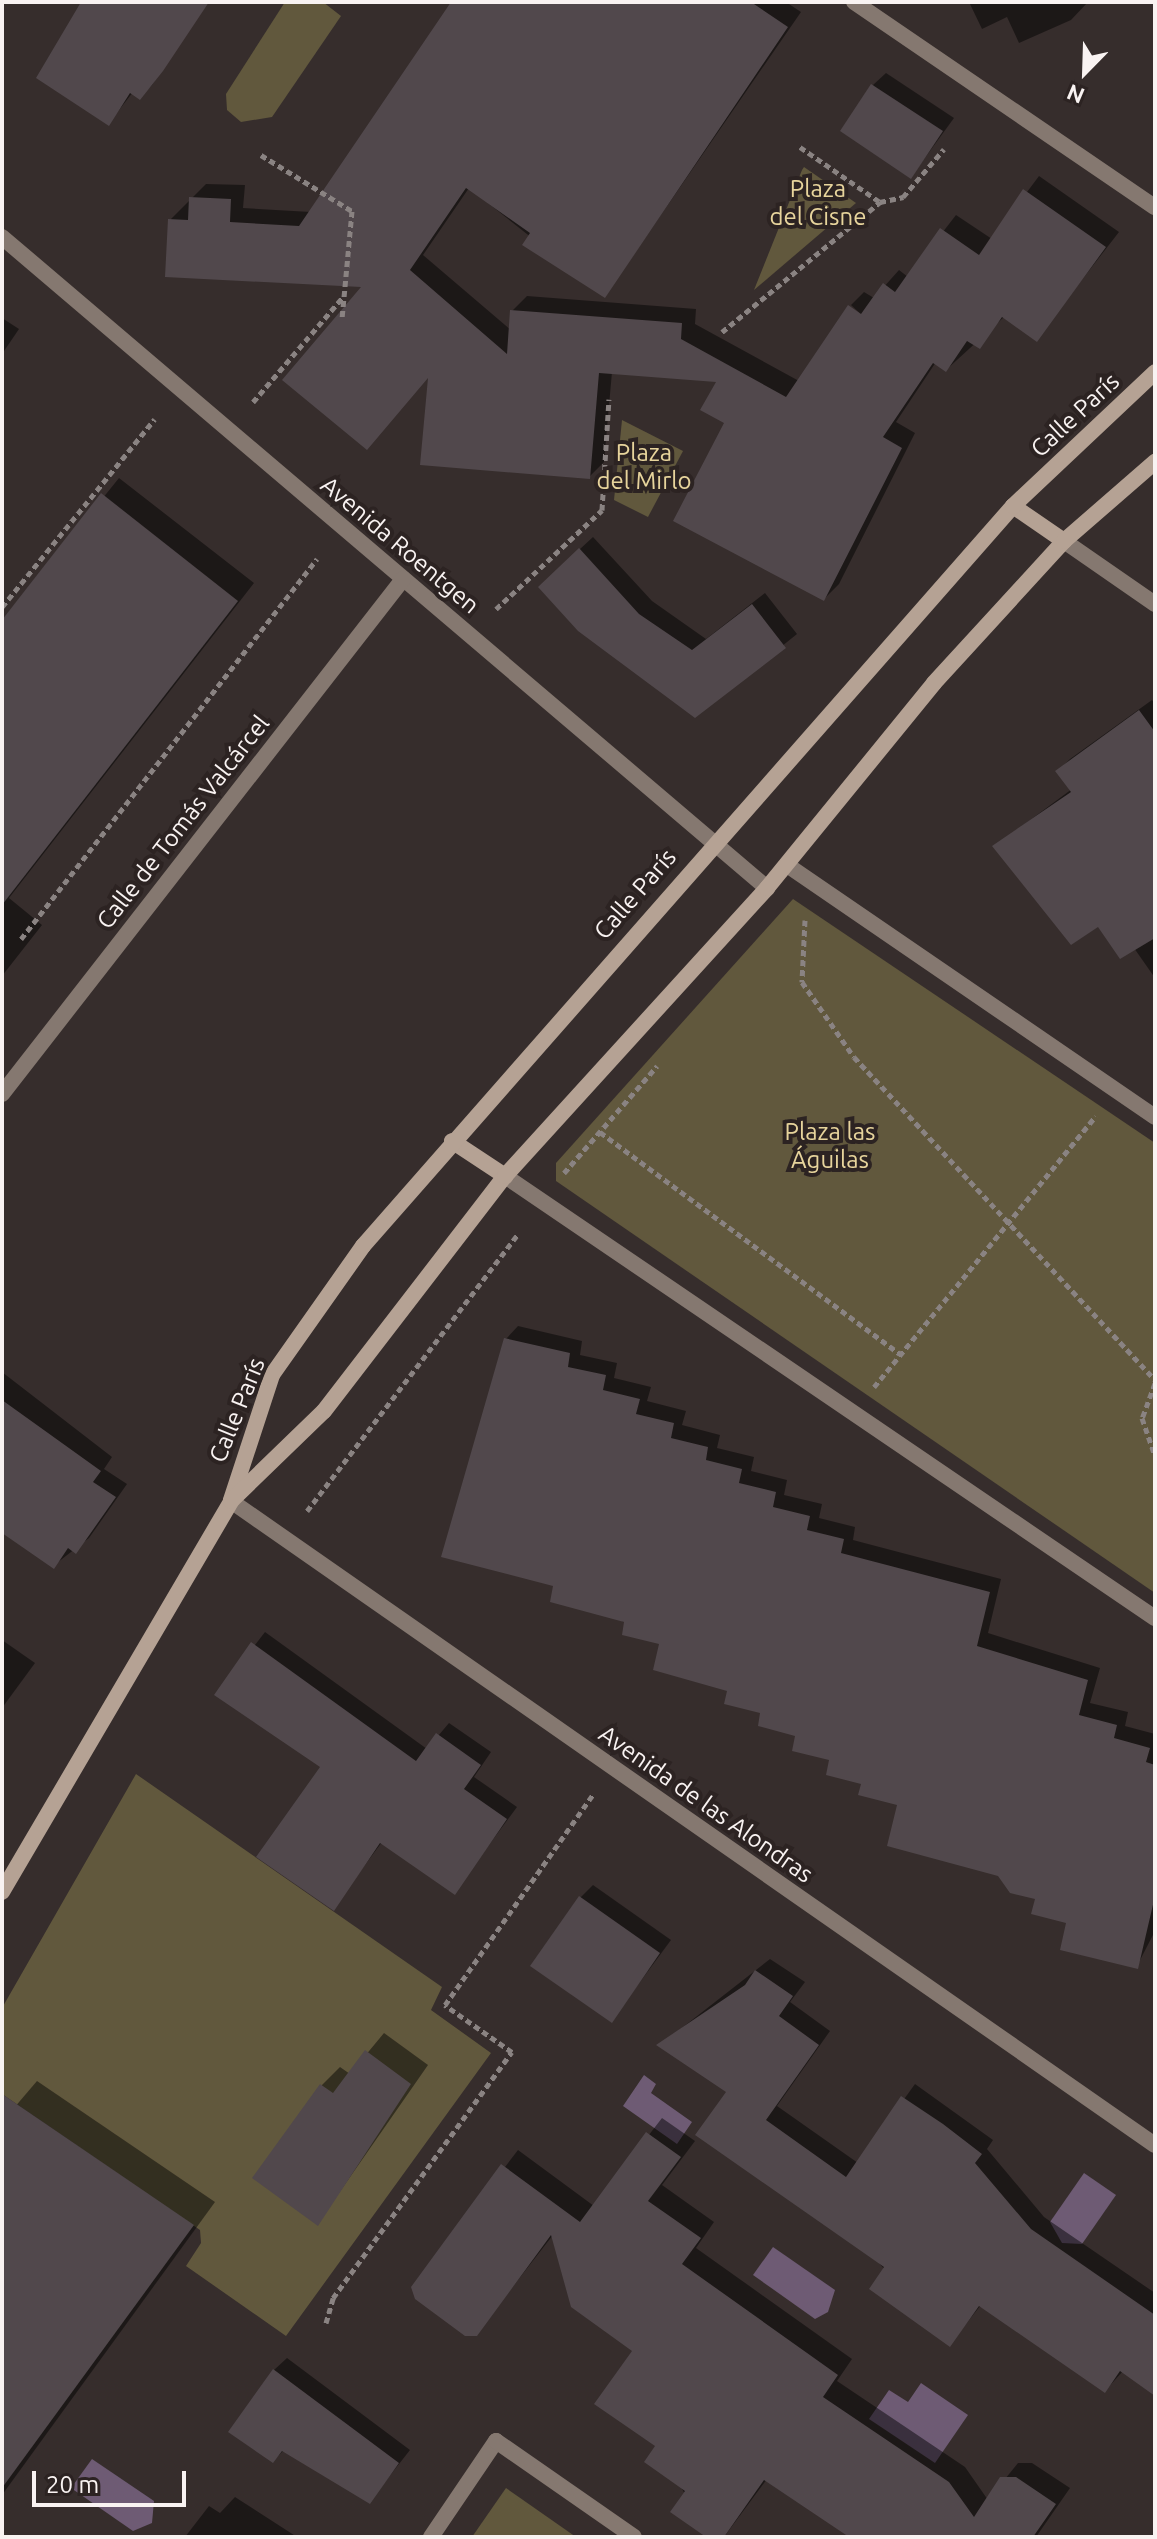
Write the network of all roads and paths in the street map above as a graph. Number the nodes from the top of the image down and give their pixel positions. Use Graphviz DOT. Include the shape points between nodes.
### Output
graph roads {
  1 [pos="854,2"];
  2 [pos="800,147"];
  3 [pos="944,149"];
  4 [pos="261,155"];
  5 [pos="880,202"];
  6 [pos="1155,207"];
  7 [pos="2,237"];
  8 [pos="344,296"];
  9 [pos="342,318"];
  10 [pos="722,332"];
  11 [pos="1155,372"];
  12 [pos="609,399"];
  13 [pos="253,402"];
  14 [pos="155,419"];
  15 [pos="1155,462"];
  16 [pos="1013,506"];
  17 [pos="1064,541"];
  18 [pos="317,559"];
  19 [pos="403,579"];
  20 [pos="1155,604"];
  21 [pos="2,607"];
  22 [pos="496,609"];
  23 [pos="712,842"];
  24 [pos="787,865"];
  25 [pos="767,888"];
  26 [pos="800,903"];
  27 [pos="21,939"];
  28 [pos="1116,1091"];
  29 [pos="2,1094"];
  30 [pos="1155,1117"];
  31 [pos="600,1132"];
  32 [pos="452,1141"];
  33 [pos="505,1176"];
  34 [pos="1008,1227"];
  35 [pos="517,1235"];
  36 [pos="900,1354"];
  37 [pos="1155,1382"];
  38 [pos="853,1413"];
  39 [pos="1155,1455"];
  40 [pos="231,1501"];
  41 [pos="305,1514"];
  42 [pos="1155,1618"];
  43 [pos="596,1791"];
  44 [pos="2,1892"];
  45 [pos="1155,2145"];
  46 [pos="326,2323"];
  47 [pos="431,2537"];
  48 [pos="634,2537"];
  1 -- 6 [label="street"];
  2 -- 5 [label="path"];
  3 -- 5 [label="path" via="903,197"];
  4 -- 8 [label="path" via="352,211"];
  5 -- 10 [label="path"];
  7 -- 19 [label="street, Avenida Roentgen"];
  8 -- 9 [label="path"];
  8 -- 13 [label="path"];
  11 -- 16 [label="main road, Calle París"];
  12 -- 22 [label="path" via="602,510"];
  14 -- 21 [label="path"];
  15 -- 17 [label="main road, Calle París"];
  16 -- 17 [label="main road"];
  16 -- 23 [label="main road, Calle París"];
  17 -- 20 [label="street"];
  17 -- 24 [label="main road, Calle París" via="934,683"];
  18 -- 27 [label="path"];
  19 -- 23 [label="street, Avenida Roentgen"];
  19 -- 29 [label="street, Calle de Tomás Valcárcel"];
  23 -- 25 [label="street, Avenida Roentgen"];
  23 -- 32 [label="main road, Calle París"];
  24 -- 25 [label="main road, Calle París"];
  24 -- 28 [label="street"];
  25 -- 33 [label="main road, Calle París"];
  26 -- 34 [label="path" via="808,995 877,1087"];
  28 -- 30 [label="street"];
  28 -- 34 [label="path"];
  31 -- 36 [label="path"];
  32 -- 33 [label="main road"];
  32 -- 40 [label="main road, Calle París" via="363,1246 272,1375"];
  33 -- 38 [label="street"];
  33 -- 40 [label="main road, Calle París" via="324,1411"];
  34 -- 36 [label="path"];
  34 -- 37 [label="path"];
  35 -- 41 [label="path"];
  36 -- 38 [label="path"];
  37 -- 39 [label="path" via="1142,1418"];
  38 -- 42 [label="street"];
  40 -- 44 [label="main road, Calle París"];
  40 -- 45 [label="street, Avenida de las Alondras"];
  43 -- 46 [label="path" via="445,2005 512,2052 333,2298"];
  47 -- 48 [label="street" via="496,2441"];
}
